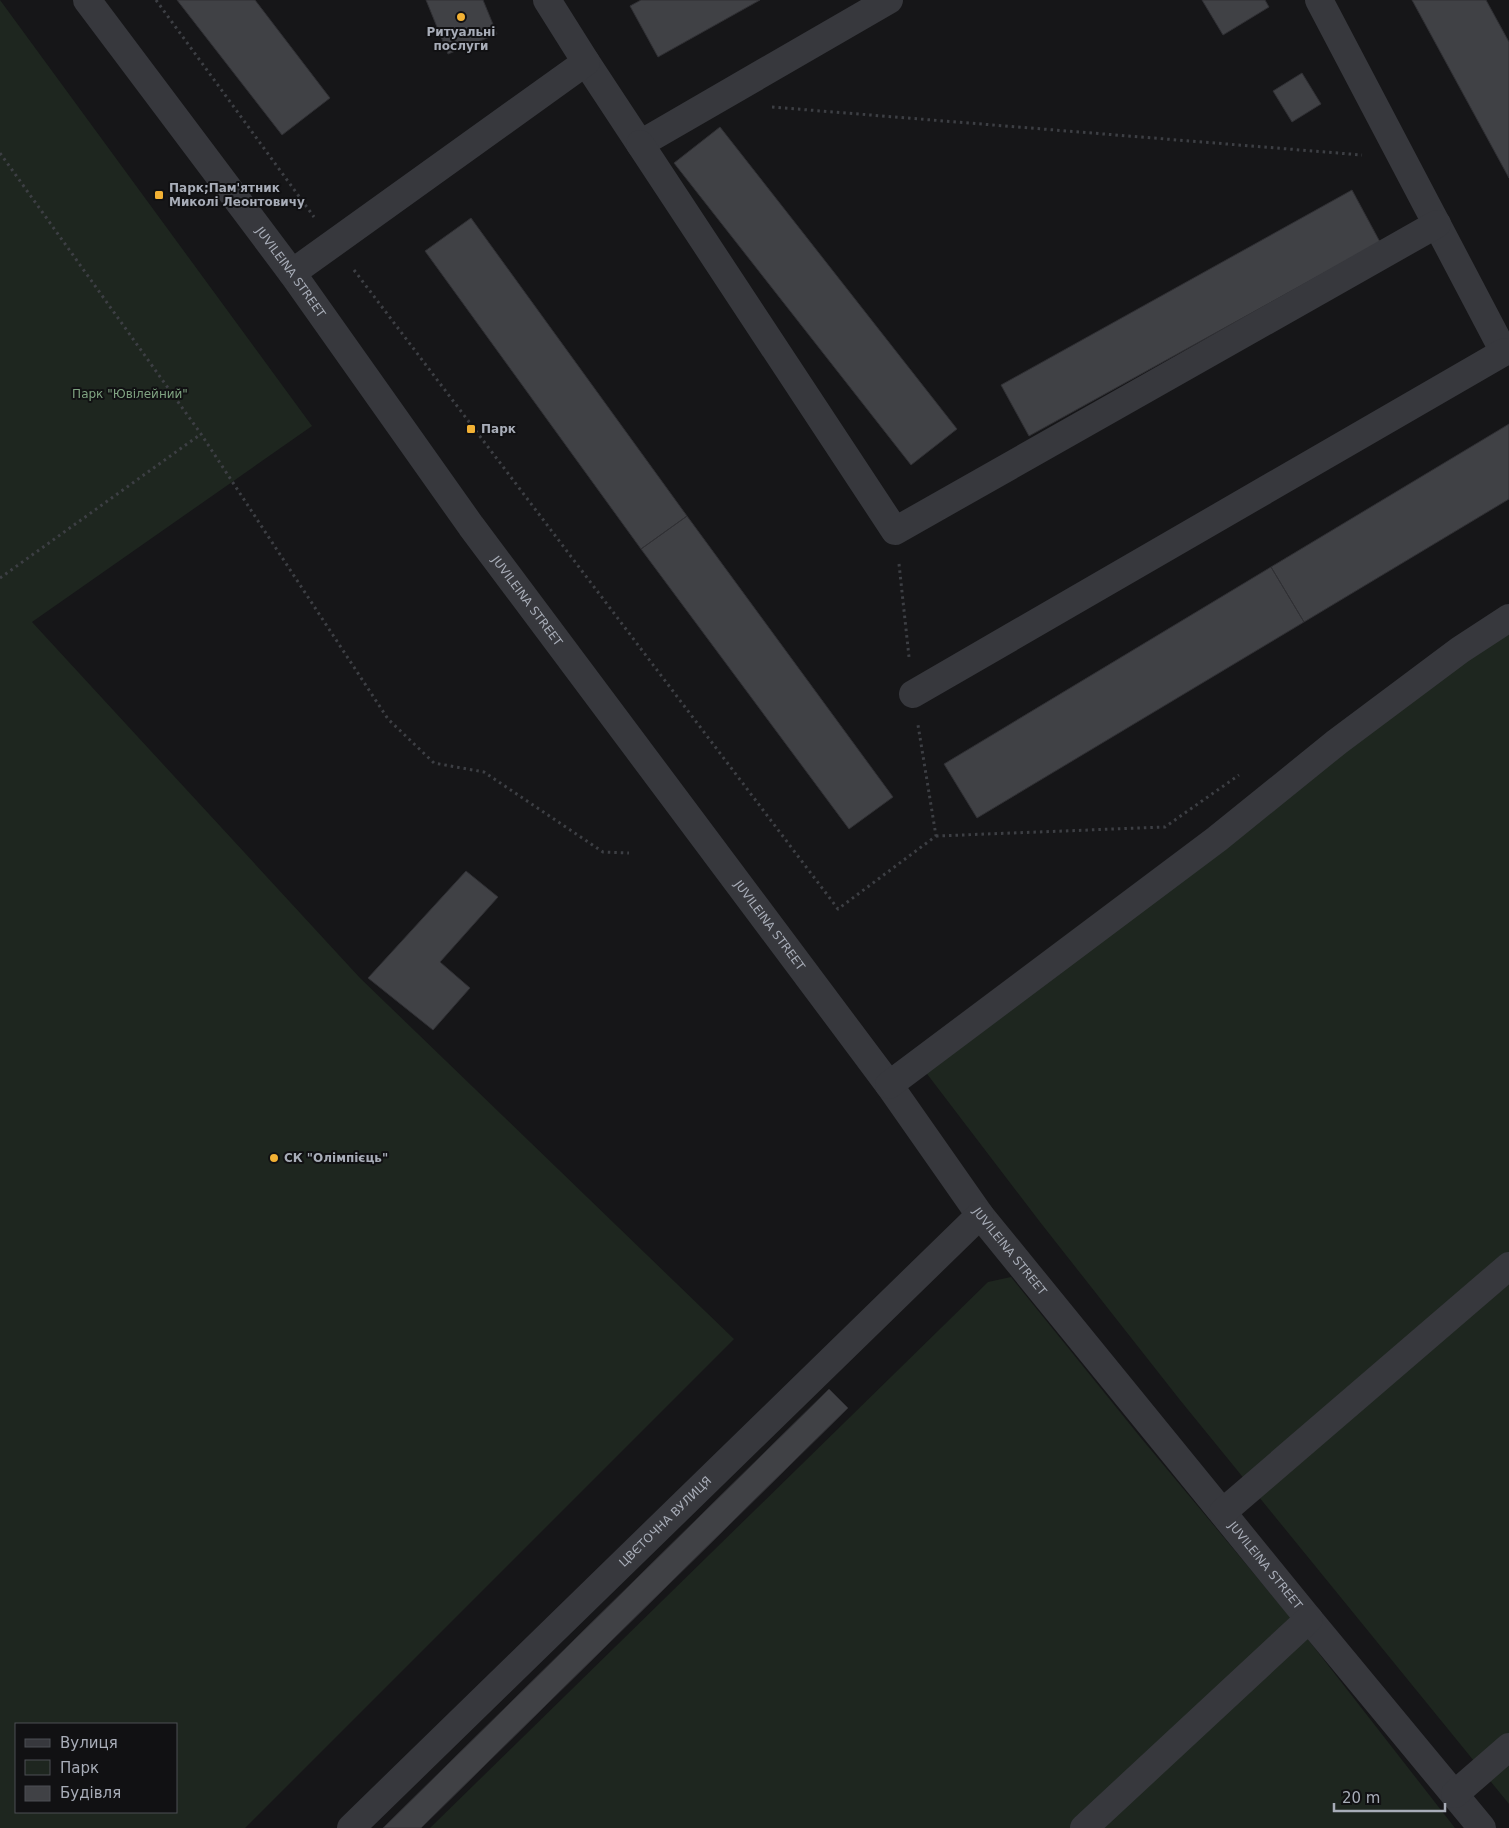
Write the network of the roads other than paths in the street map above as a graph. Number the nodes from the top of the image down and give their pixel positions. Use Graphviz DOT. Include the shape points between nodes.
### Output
graph roads {
  1 [pos="87,0"];
  2 [pos="548,0"];
  3 [pos="889,0"];
  4 [pos="1319,0"];
  5 [pos="586,62"];
  6 [pos="640,144"];
  7 [pos="1437,224"];
  8 [pos="292,273"];
  9 [pos="1506,351"];
  10 [pos="1509,618"];
  11 [pos="913,694"];
  12 [pos="889,1085"];
  13 [pos="980,1215"];
  14 [pos="1509,1266"];
  15 [pos="1223,1512"];
  16 [pos="1309,1619"];
  17 [pos="1509,1747"];
  18 [pos="1455,1794"];
  19 [pos="351,1828"];
  20 [pos="1084,1828"];
  21 [pos="1482,1828"];
  1 -- 8 [label="street, JUVILEINA STREET"];
  2 -- 5 [label="street"];
  3 -- 6 [label="street"];
  4 -- 7 [label="street"];
  5 -- 6 [label="street"];
  5 -- 8 [label="street"];
  6 -- 7 [label="street" via="895,531"];
  7 -- 9 [label="street"];
  8 -- 12 [label="street, JUVILEINA STREET" via="471,526"];
  9 -- 11 [label="street"];
  10 -- 12 [label="street" via="1460,650 1337,742 1217,840"];
  12 -- 13 [label="street, JUVILEINA STREET"];
  13 -- 15 [label="street, JUVILEINA STREET"];
  13 -- 19 [label="street, ЦВЄТОЧНА ВУЛИЦЯ"];
  14 -- 15 [label="street"];
  15 -- 16 [label="street, JUVILEINA STREET"];
  16 -- 18 [label="street, JUVILEINA STREET"];
  16 -- 20 [label="street"];
  17 -- 18 [label="street"];
  18 -- 21 [label="street, JUVILEINA STREET"];
}
